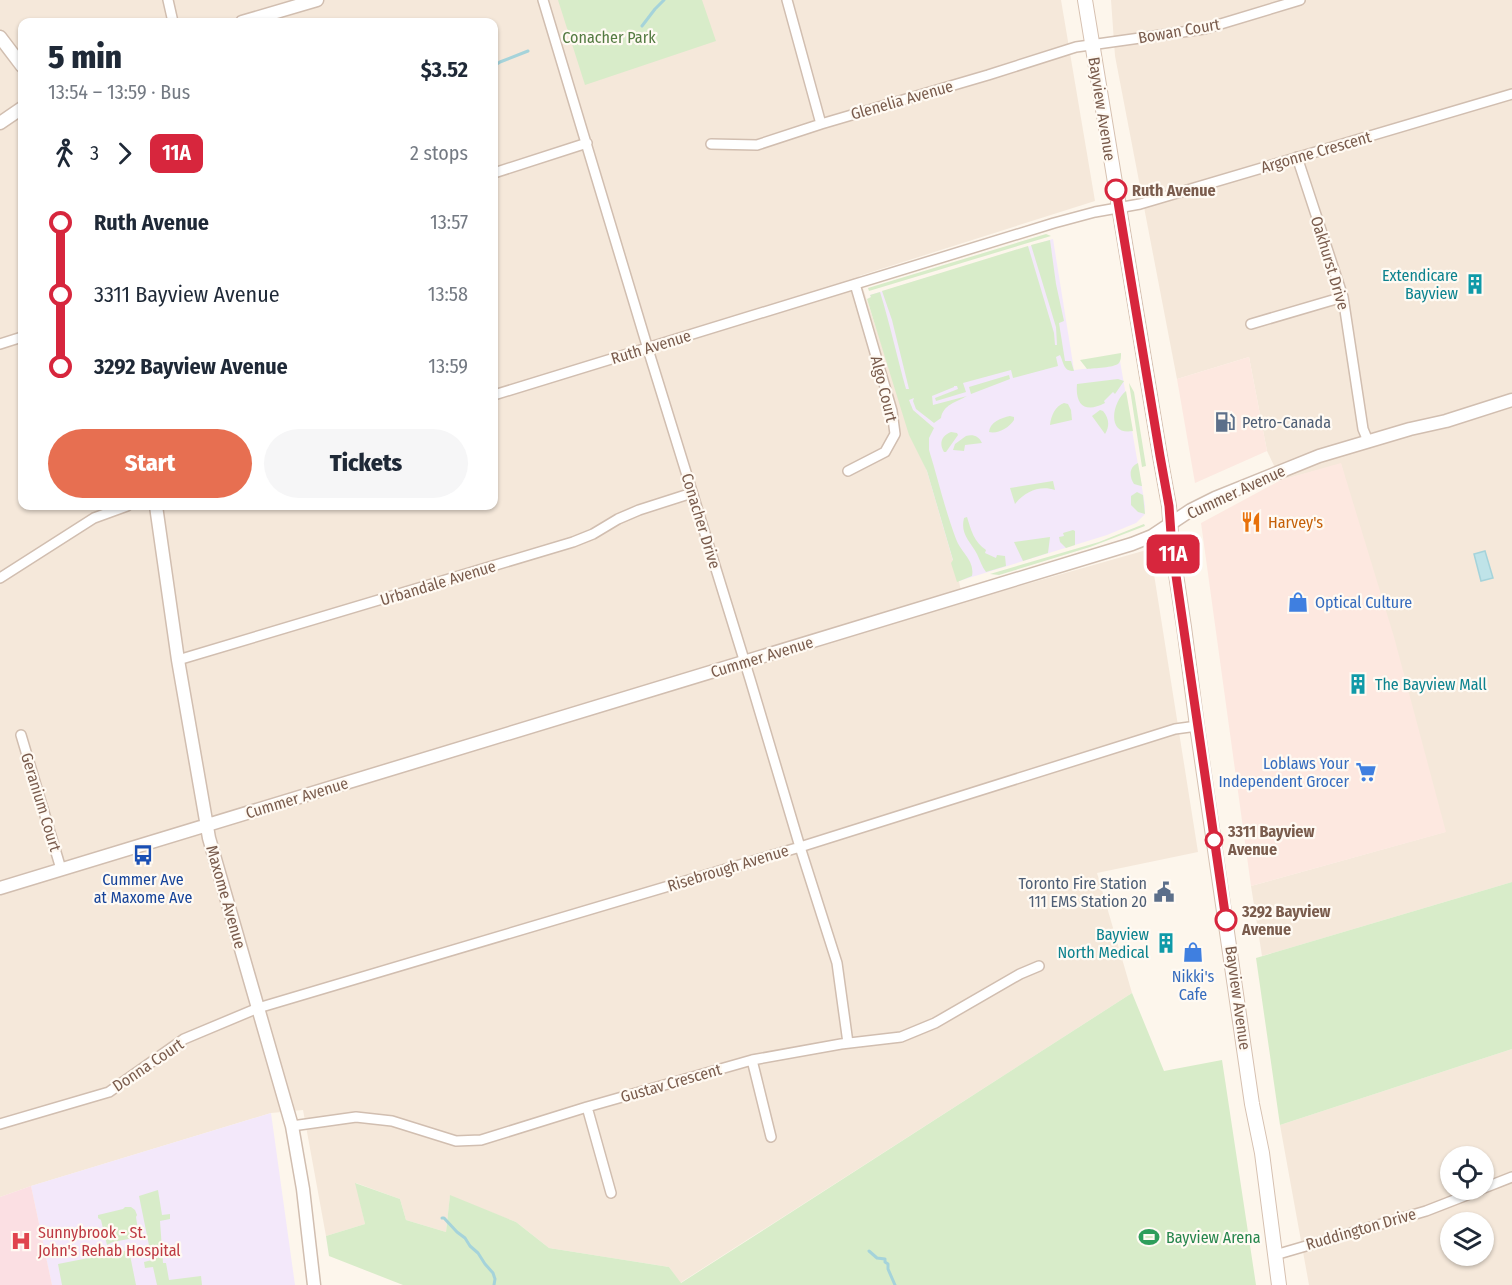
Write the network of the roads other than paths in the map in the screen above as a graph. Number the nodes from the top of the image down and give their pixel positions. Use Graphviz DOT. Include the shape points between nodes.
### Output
graph roads {
  1 [pos="168,0"];
  2 [pos="317,0"];
  3 [pos="543,0"];
  4 [pos="787,0"];
  5 [pos="1085,0"];
  6 [pos="1300,0"];
  7 [pos="172,18"];
  8 [pos="256,18"];
  9 [pos="0,37"];
  10 [pos="1092,45"];
  11 [pos="18,61"];
  12 [pos="1512,94"];
  13 [pos="18,111"];
  14 [pos="0,123"];
  15 [pos="821,124"];
  16 [pos="587,143"];
  17 [pos="711,144"];
  18 [pos="1297,157"];
  19 [pos="498,172"];
  20 [pos="1119,209"];
  21 [pos="855,284"];
  22 [pos="1343,297"];
  23 [pos="1251,324"];
  24 [pos="18,338"];
  25 [pos="0,344"];
  26 [pos="648,348"];
  27 [pos="498,394"];
  28 [pos="1512,400"];
  29 [pos="1368,441"];
  30 [pos="848,471"];
  31 [pos="692,493"];
  32 [pos="116,510"];
  33 [pos="157,510"];
  34 [pos="1171,524"];
  35 [pos="0,578"];
  36 [pos="178,660"];
  37 [pos="745,662"];
  38 [pos="1197,726"];
  39 [pos="21,735"];
  40 [pos="207,825"];
  41 [pos="800,847"];
  42 [pos="61,869"];
  43 [pos="0,888"];
  44 [pos="1039,966"];
  45 [pos="258,1008"];
  46 [pos="848,1043"];
  47 [pos="752,1060"];
  48 [pos="587,1107"];
  49 [pos="0,1124"];
  50 [pos="292,1126"];
  51 [pos="771,1137"];
  52 [pos="1512,1177"];
  53 [pos="1494,1184"];
  54 [pos="611,1193"];
  55 [pos="1454,1200"];
  56 [pos="1275,1255"];
  57 [pos="314,1285"];
  58 [pos="1279,1285"];
  1 -- 7 [label="street"];
  2 -- 8 [label="street"];
  3 -- 16 [label="street, Conacher Drive"];
  4 -- 15 [label="street"];
  5 -- 10 [label="main road, Bayview Avenue"];
  6 -- 10 [label="street, Bowan Court" via="1204,29"];
  9 -- 11 [label="street"];
  10 -- 15 [label="street, Glenelia Avenue"];
  10 -- 20 [label="main road, Bayview Avenue"];
  12 -- 18 [label="street, Argonne Crescent"];
  13 -- 14 [label="street"];
  15 -- 17 [label="street, Glenelia Avenue" via="757,145"];
  16 -- 19 [label="street"];
  16 -- 26 [label="street, Conacher Drive"];
  18 -- 20 [label="street, Argonne Crescent"];
  18 -- 22 [label="street, Oakhurst Drive"];
  20 -- 21 [label="street, Ruth Avenue" via="1054,223"];
  20 -- 34 [label="main road, Bayview Avenue"];
  21 -- 26 [label="street, Ruth Avenue"];
  21 -- 30 [label="street, Algo Court" via="892,411 895,434 885,452"];
  22 -- 23 [label="street"];
  22 -- 29 [label="street, Oakhurst Drive"];
  24 -- 25 [label="street"];
  26 -- 27 [label="street, Ruth Avenue"];
  26 -- 31 [label="street, Conacher Drive"];
  28 -- 29 [label="street, Cummer Avenue"];
  29 -- 34 [label="street, Cummer Avenue" via="1231,491"];
  31 -- 36 [label="street, Urbandale Avenue" via="639,510 573,542"];
  31 -- 37 [label="street, Conacher Drive"];
  32 -- 35 [label="street" via="94,518"];
  33 -- 36 [label="street, Maxome Avenue"];
  34 -- 37 [label="street, Cummer Avenue" via="1132,544"];
  34 -- 38 [label="main road, Bayview Avenue"];
  36 -- 40 [label="street, Maxome Avenue"];
  37 -- 40 [label="street, Cummer Avenue"];
  37 -- 41 [label="street, Conacher Drive"];
  38 -- 41 [label="street, Risebrough Avenue" via="1175,729"];
  38 -- 56 [label="main road, Bayview Avenue"];
  39 -- 42 [label="street, Geranium Court"];
  40 -- 42 [label="street, Cummer Avenue"];
  40 -- 45 [label="street, Maxome Avenue"];
  41 -- 45 [label="street, Risebrough Avenue"];
  41 -- 46 [label="street, Conacher Drive" via="837,963"];
  42 -- 43 [label="street, Cummer Avenue"];
  44 -- 46 [label="street, Gustav Crescent" via="935,1023 901,1037"];
  45 -- 49 [label="street, Donna Court" via="184,1039 109,1092"];
  45 -- 50 [label="street, Maxome Avenue"];
  46 -- 47 [label="street, Gustav Crescent"];
  47 -- 48 [label="street, Gustav Crescent"];
  47 -- 51 [label="street"];
  48 -- 50 [label="street, Gustav Crescent" via="481,1140 456,1141 392,1121 356,1117"];
  48 -- 54 [label="street"];
  50 -- 57 [label="street, Maxome Avenue"];
  52 -- 53 [label="street, Ruddington Drive"];
  55 -- 56 [label="street, Ruddington Drive"];
  56 -- 58 [label="main road, Bayview Avenue"];
}
